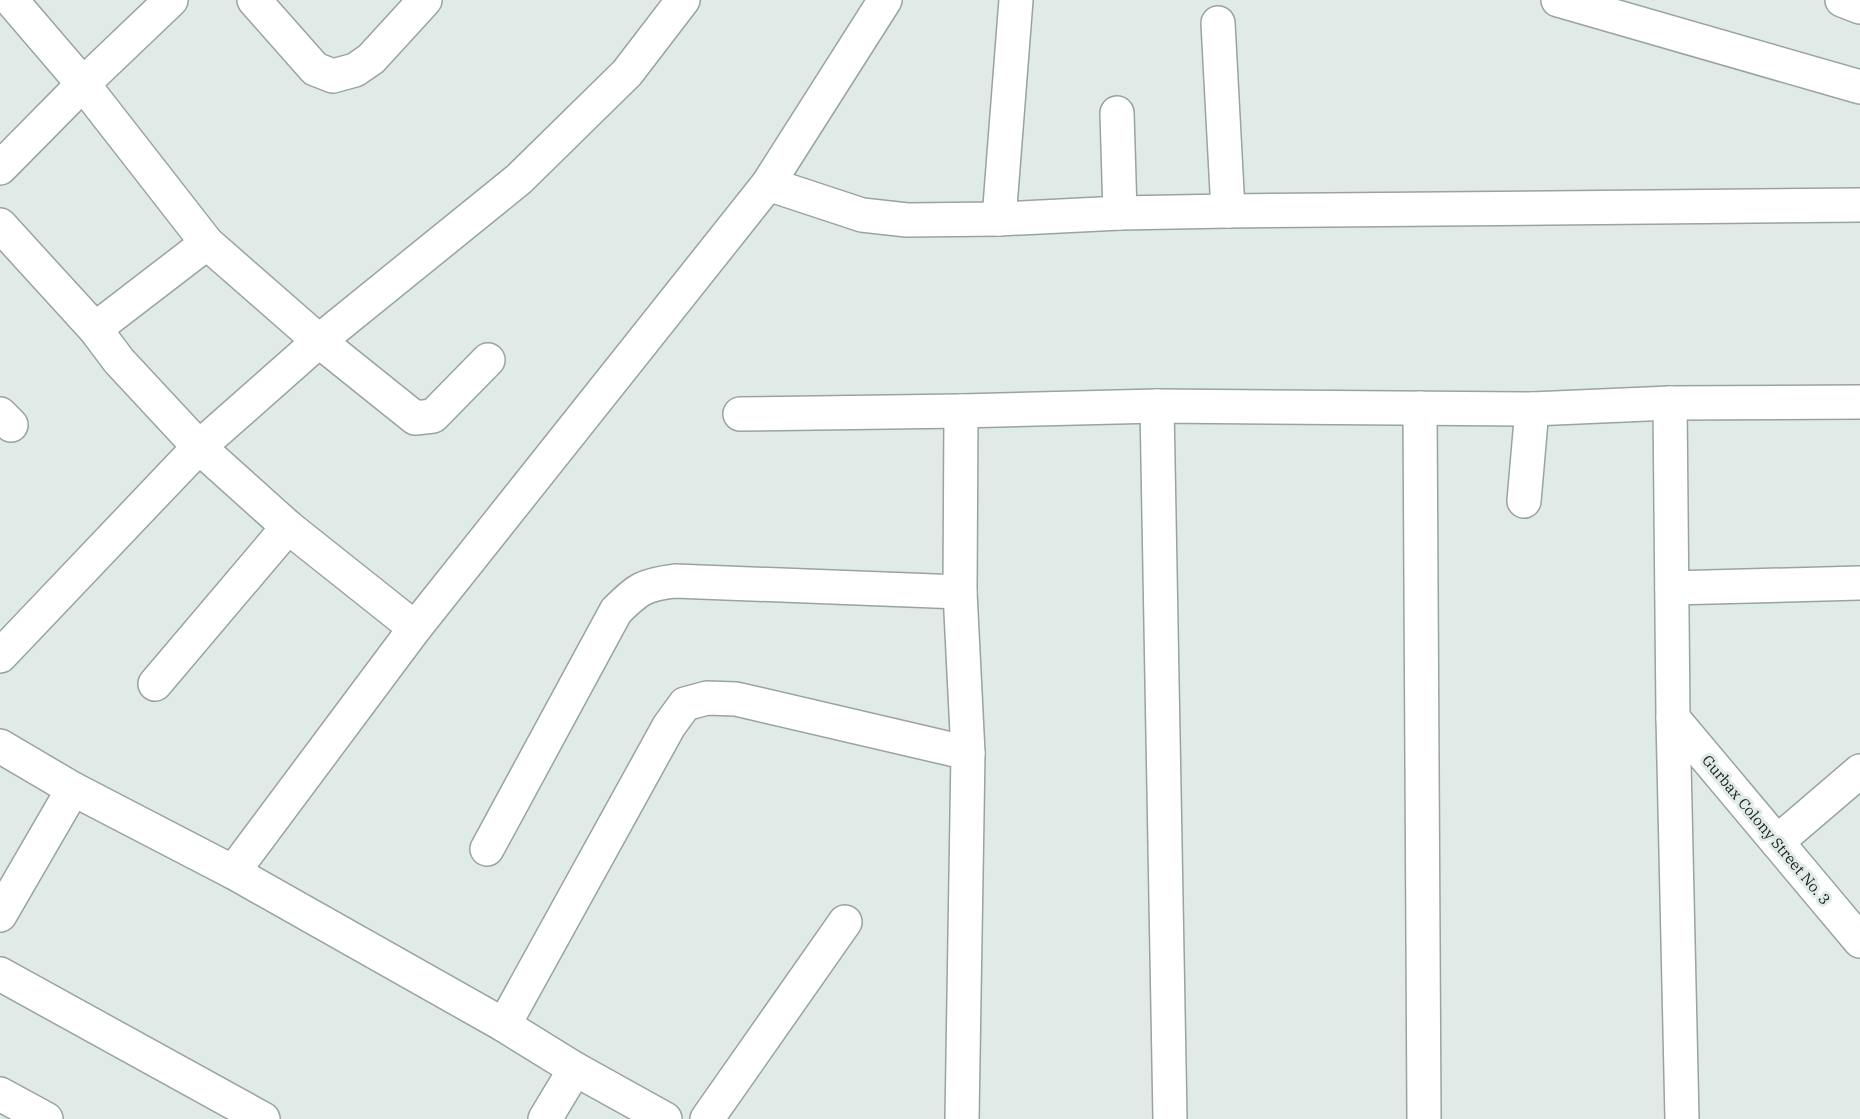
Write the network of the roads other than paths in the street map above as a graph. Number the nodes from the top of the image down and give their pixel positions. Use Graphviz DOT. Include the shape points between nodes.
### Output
graph roads {
  1 [pos="10,0"];
  2 [pos="171,0"];
  3 [pos="254,0"];
  4 [pos="425,0"];
  5 [pos="683,0"];
  6 [pos="885,0"];
  7 [pos="1016,0"];
  8 [pos="1558,0"];
  9 [pos="1842,0"];
  10 [pos="1860,7"];
  11 [pos="1218,23"];
  12 [pos="83,84"];
  13 [pos="1860,87"];
  14 [pos="1117,113"];
  15 [pos="0,168"];
  16 [pos="768,184"];
  17 [pos="1860,205"];
  18 [pos="1228,211"];
  19 [pos="1120,213"];
  20 [pos="999,219"];
  21 [pos="0,225"];
  22 [pos="207,243"];
  23 [pos="95,329"];
  24 [pos="319,341"];
  25 [pos="488,360"];
  26 [pos="1860,402"];
  27 [pos="1670,403"];
  28 [pos="1157,406"];
  29 [pos="1420,408"];
  30 [pos="1532,409"];
  31 [pos="961,411"];
  32 [pos="740,414"];
  33 [pos="199,447"];
  34 [pos="1524,501"];
  35 [pos="288,527"];
  36 [pos="1860,583"];
  37 [pos="1672,588"];
  38 [pos="960,592"];
  39 [pos="415,628"];
  40 [pos="0,656"];
  41 [pos="155,684"];
  42 [pos="1673,718"];
  43 [pos="0,746"];
  44 [pos="968,753"];
  45 [pos="1860,771"];
  46 [pos="73,789"];
  47 [pos="1777,842"];
  48 [pos="487,849"];
  49 [pos="233,872"];
  50 [pos="0,915"];
  51 [pos="845,922"];
  52 [pos="1860,941"];
  53 [pos="0,974"];
  54 [pos="504,1025"];
  55 [pos="575,1069"];
  56 [pos="0,1094"];
  57 [pos="46,1119"];
  58 [pos="263,1119"];
  59 [pos="545,1119"];
  60 [pos="665,1119"];
  61 [pos="707,1119"];
  62 [pos="962,1119"];
  63 [pos="1170,1119"];
  64 [pos="1424,1119"];
  65 [pos="1682,1119"];
  1 -- 12 [label="street"];
  2 -- 12 [label="street"];
  3 -- 4 [label="street" via="315,69 333,76 354,70 371,59"];
  5 -- 24 [label="street" via="627,73 519,179"];
  6 -- 16 [label="street"];
  7 -- 20 [label="street"];
  8 -- 13 [label="street"];
  9 -- 10 [label="street"];
  11 -- 18 [label="street"];
  12 -- 15 [label="street"];
  12 -- 22 [label="street"];
  14 -- 19 [label="street"];
  16 -- 20 [label="street" via="862,215 907,220"];
  16 -- 39 [label="street"];
  17 -- 18 [label="street"];
  18 -- 19 [label="street"];
  19 -- 20 [label="street"];
  21 -- 23 [label="street"];
  22 -- 23 [label="street"];
  22 -- 24 [label="street"];
  23 -- 33 [label="street"];
  24 -- 25 [label="street" via="415,418 433,416"];
  24 -- 33 [label="street"];
  26 -- 27 [label="street"];
  27 -- 30 [label="street"];
  27 -- 37 [label="street"];
  28 -- 29 [label="street"];
  28 -- 31 [label="street"];
  28 -- 63 [label="street"];
  29 -- 30 [label="street"];
  29 -- 64 [label="street"];
  30 -- 34 [label="street"];
  31 -- 32 [label="street"];
  31 -- 38 [label="street"];
  33 -- 35 [label="street"];
  33 -- 40 [label="street"];
  35 -- 39 [label="street"];
  35 -- 41 [label="street"];
  36 -- 37 [label="street"];
  37 -- 42 [label="street"];
  38 -- 44 [label="street"];
  38 -- 48 [label="street" via="675,581 652,584 616,611"];
  39 -- 49 [label="street"];
  42 -- 47 [label="street, Gurbax Colony Street No. 3"];
  42 -- 65 [label="street"];
  43 -- 46 [label="street"];
  44 -- 54 [label="street" via="736,699 707,698 685,704 669,726"];
  44 -- 62 [label="street"];
  45 -- 47 [label="street"];
  46 -- 49 [label="street"];
  46 -- 50 [label="street"];
  47 -- 52 [label="street, Gurbax Colony Street No. 3"];
  49 -- 54 [label="street"];
  51 -- 61 [label="street"];
  53 -- 58 [label="street"];
  54 -- 55 [label="street"];
  55 -- 59 [label="street"];
  55 -- 60 [label="street"];
  56 -- 57 [label="street"];
}
